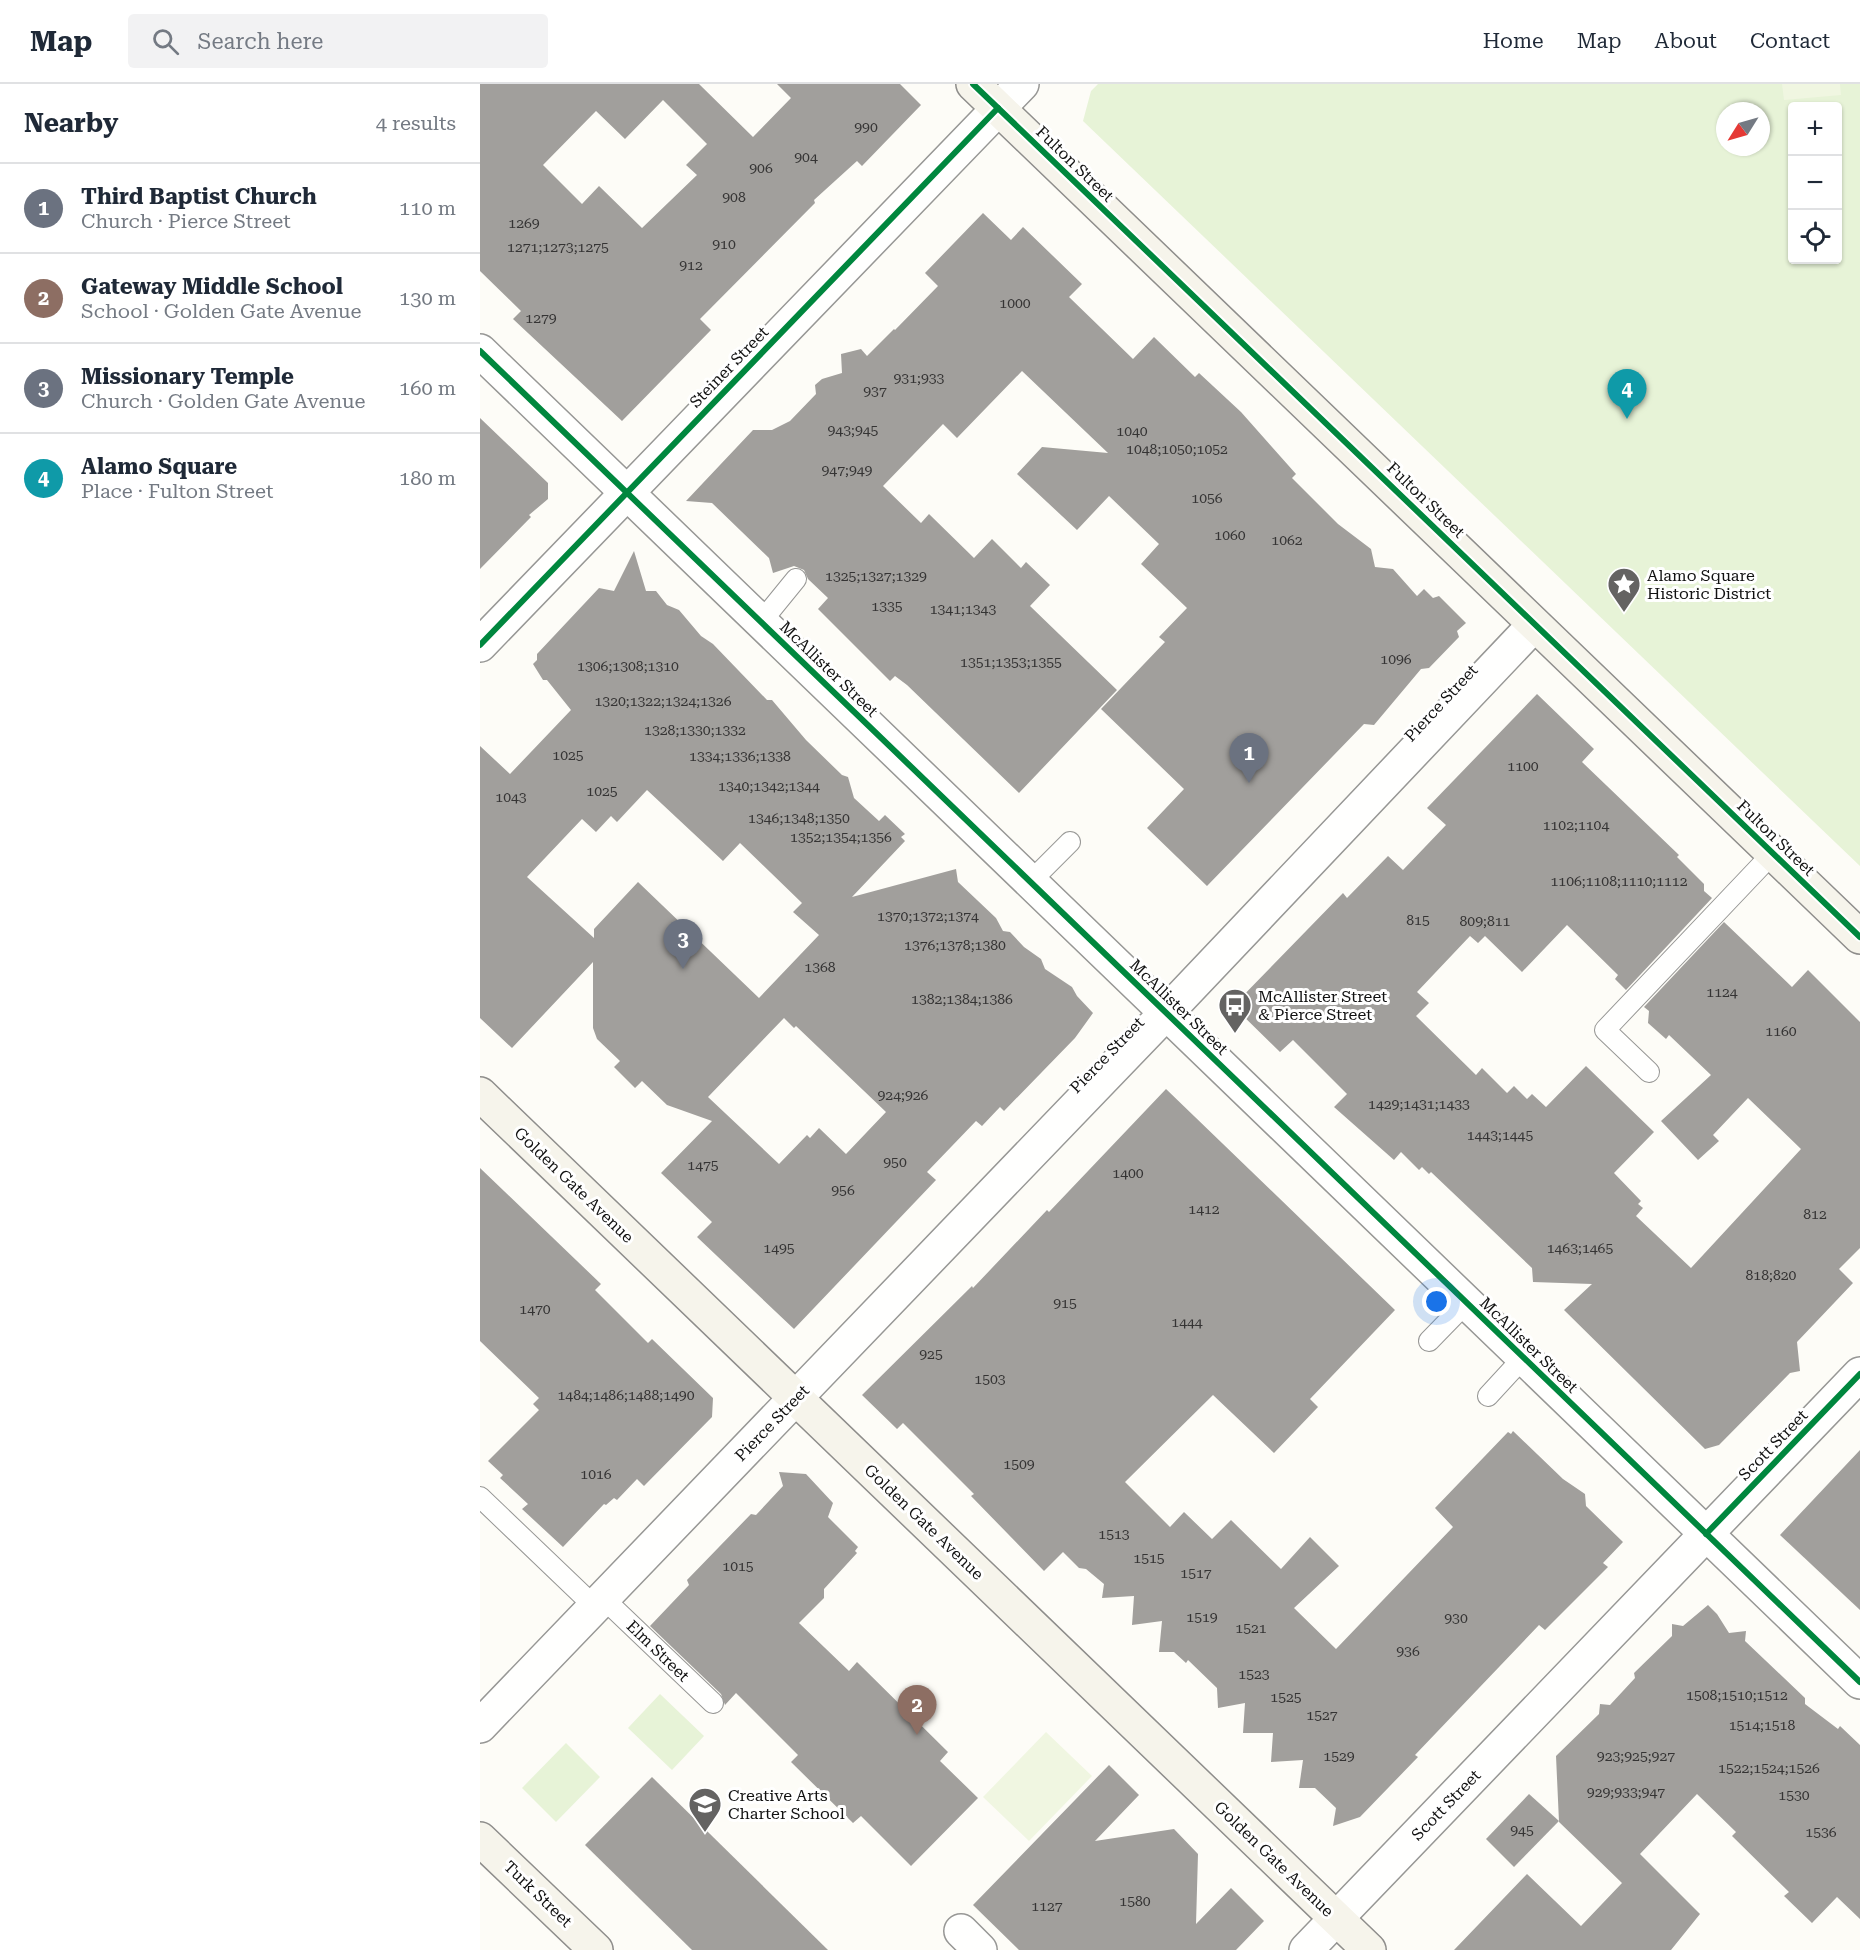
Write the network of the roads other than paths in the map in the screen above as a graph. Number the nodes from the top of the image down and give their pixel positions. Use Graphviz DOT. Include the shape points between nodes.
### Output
graph roads {
  1 [pos="973,84"];
  2 [pos="1022,84"];
  3 [pos="998,108"];
  4 [pos="480,351"];
  5 [pos="627,493"];
  6 [pos="796,579"];
  7 [pos="761,622"];
  8 [pos="1534,624"];
  9 [pos="480,645"];
  10 [pos="1070,842"];
  11 [pos="1773,854"];
  12 [pos="1030,882"];
  13 [pos="1860,937"];
  14 [pos="1166,1013"];
  15 [pos="1649,1072"];
  16 [pos="480,1094"];
  17 [pos="1466,1303"];
  18 [pos="1430,1341"];
  19 [pos="1523,1358"];
  20 [pos="1860,1374"];
  21 [pos="1488,1396"];
  22 [pos="795,1398"];
  23 [pos="480,1497"];
  24 [pos="1706,1534"];
  25 [pos="599,1602"];
  26 [pos="1860,1682"];
  27 [pos="713,1703"];
  28 [pos="480,1726"];
  29 [pos="480,1839"];
  30 [pos="1336,1919"];
  31 [pos="596,1950"];
  32 [pos="1306,1950"];
  33 [pos="1369,1950"];
  1 -- 3 [label="main road, Fulton Street"];
  2 -- 3 [label="street, Steiner Street"];
  3 -- 5 [label="street, Steiner Street"];
  3 -- 8 [label="main road, Fulton Street"];
  4 -- 5 [label="street, McAllister Street"];
  5 -- 7 [label="street, McAllister Street"];
  5 -- 9 [label="street, Steiner Street"];
  6 -- 7 [label="lane"];
  7 -- 12 [label="street, McAllister Street"];
  8 -- 11 [label="main road, Fulton Street"];
  8 -- 14 [label="street, Pierce Street"];
  10 -- 12 [label="lane"];
  11 -- 13 [label="main road, Fulton Street"];
  11 -- 15 [label="lane" via="1605,1030"];
  12 -- 14 [label="street, McAllister Street"];
  14 -- 17 [label="street, McAllister Street"];
  14 -- 22 [label="street, Pierce Street"];
  16 -- 22 [label="main road, Golden Gate Avenue"];
  17 -- 18 [label="lane"];
  17 -- 19 [label="street, McAllister Street"];
  19 -- 21 [label="lane"];
  19 -- 24 [label="street, McAllister Street"];
  20 -- 24 [label="street, Scott Street"];
  22 -- 25 [label="street, Pierce Street"];
  22 -- 30 [label="main road, Golden Gate Avenue"];
  23 -- 25 [label="lane, Elm Street"];
  24 -- 26 [label="street, McAllister Street"];
  24 -- 30 [label="street, Scott Street"];
  25 -- 27 [label="lane, Elm Street"];
  25 -- 28 [label="street, Pierce Street"];
  29 -- 31 [label="main road, Turk Street"];
  30 -- 32 [label="street, Scott Street"];
  30 -- 33 [label="main road, Golden Gate Avenue"];
}
